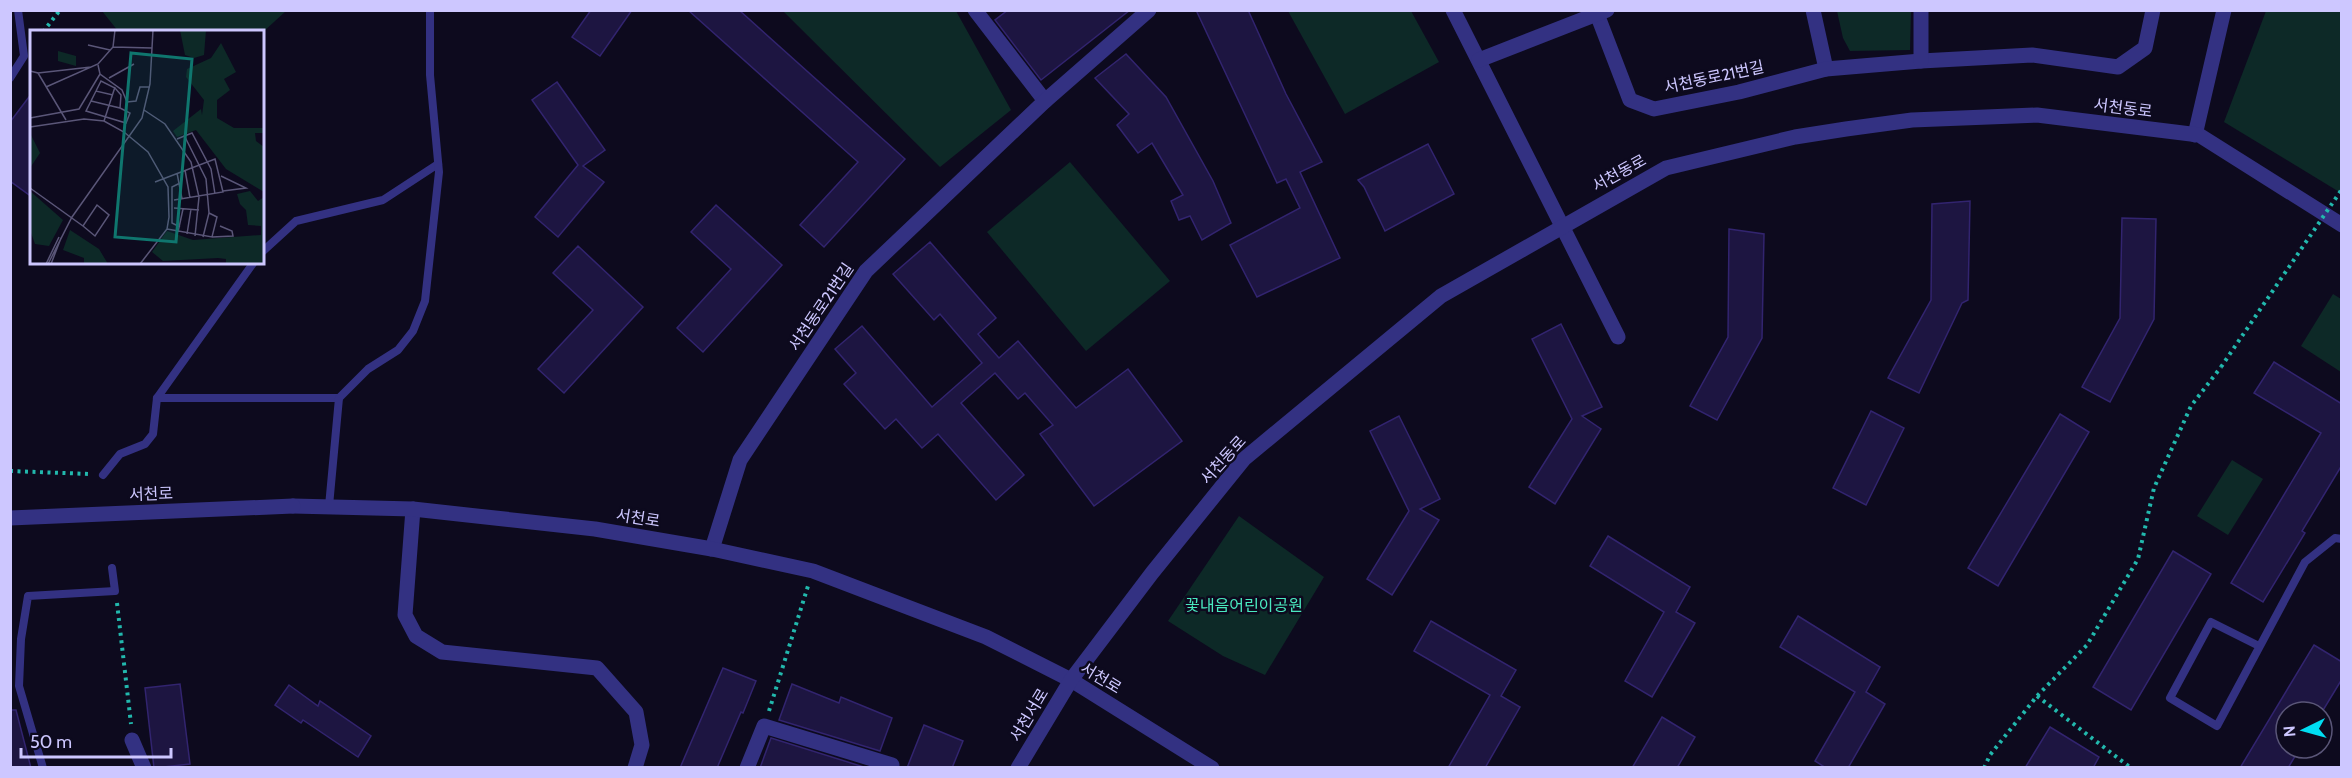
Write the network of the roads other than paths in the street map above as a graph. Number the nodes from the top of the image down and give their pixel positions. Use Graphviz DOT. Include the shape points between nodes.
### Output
graph roads {
  1 [pos="18,10"];
  2 [pos="430,10"];
  3 [pos="1149,10"];
  4 [pos="1453,10"];
  5 [pos="1813,10"];
  6 [pos="1921,10"];
  7 [pos="2153,10"];
  8 [pos="2224,10"];
  9 [pos="1602,12"];
  10 [pos="982,13"];
  11 [pos="1479,60"];
  12 [pos="1921,61"];
  13 [pos="1826,69"];
  14 [pos="10,78"];
  15 [pos="1045,101"];
  16 [pos="2195,135"];
  17 [pos="438,164"];
  18 [pos="1562,225"];
  19 [pos="2342,225"];
  20 [pos="264,250"];
  21 [pos="253,264"];
  22 [pos="1618,337"];
  23 [pos="157,398"];
  24 [pos="339,398"];
  25 [pos="103,475"];
  26 [pos="329,506"];
  27 [pos="413,509"];
  28 [pos="10,518"];
  29 [pos="2342,539"];
  30 [pos="712,549"];
  31 [pos="112,568"];
  32 [pos="2259,646"];
  33 [pos="1071,680"];
  34 [pos="132,740"];
  35 [pos="43,768"];
  36 [pos="144,768"];
  37 [pos="635,768"];
  38 [pos="747,768"];
  39 [pos="891,768"];
  40 [pos="1018,768"];
  41 [pos="1212,768"];
  1 -- 14 [label="lane" via="24,56"];
  2 -- 17 [label="lane" via="430,75"];
  3 -- 15 [label="street, 서천동로21번길"];
  4 -- 11 [label="street"];
  5 -- 13 [label="street"];
  6 -- 12 [label="street"];
  7 -- 12 [label="street, 서천동로21번길" via="2145,48 2118,68 2032,55"];
  8 -- 16 [label="street"];
  9 -- 11 [label="street, 서천동로21번길"];
  9 -- 13 [label="street, 서천동로21번길" via="1630,100 1654,109"];
  10 -- 15 [label="street"];
  11 -- 18 [label="street"];
  12 -- 13 [label="street, 서천동로21번길"];
  15 -- 30 [label="street, 서천동로21번길" via="866,271 740,460"];
  16 -- 18 [label="street, 서천동로" via="2037,115 1912,120 1815,134 1666,168"];
  16 -- 19 [label="street, 서천동로"];
  17 -- 20 [label="lane" via="383,200 296,221"];
  17 -- 24 [label="lane" via="424,302 413,331 398,350 368,369"];
  18 -- 22 [label="street"];
  18 -- 33 [label="street, 서천동로" via="1441,296 1244,459"];
  21 -- 23 [label="lane"];
  23 -- 24 [label="lane"];
  23 -- 25 [label="lane" via="153,434 144,444 120,454"];
  24 -- 26 [label="lane"];
  26 -- 27 [label="street, 서천로"];
  26 -- 28 [label="street, 서천로, bridge"];
  27 -- 30 [label="street, 서천로" via="594,529"];
  27 -- 37 [label="street" via="405,615 416,636 442,652 597,668 636,712 642,745"];
  29 -- 32 [label="lane" via="2335,538 2305,562"];
  30 -- 33 [label="street, 서천로" via="813,571 986,637"];
  31 -- 35 [label="lane" via="115,591 28,596 19,686"];
  32 -- 32 [label="lane" via="2217,726 2170,698 2211,622"];
  33 -- 40 [label="street, 서천서로"];
  33 -- 41 [label="street, 서천로"];
  34 -- 36 [label="street"];
  38 -- 39 [label="street" via="764,726 892,765"];
}
